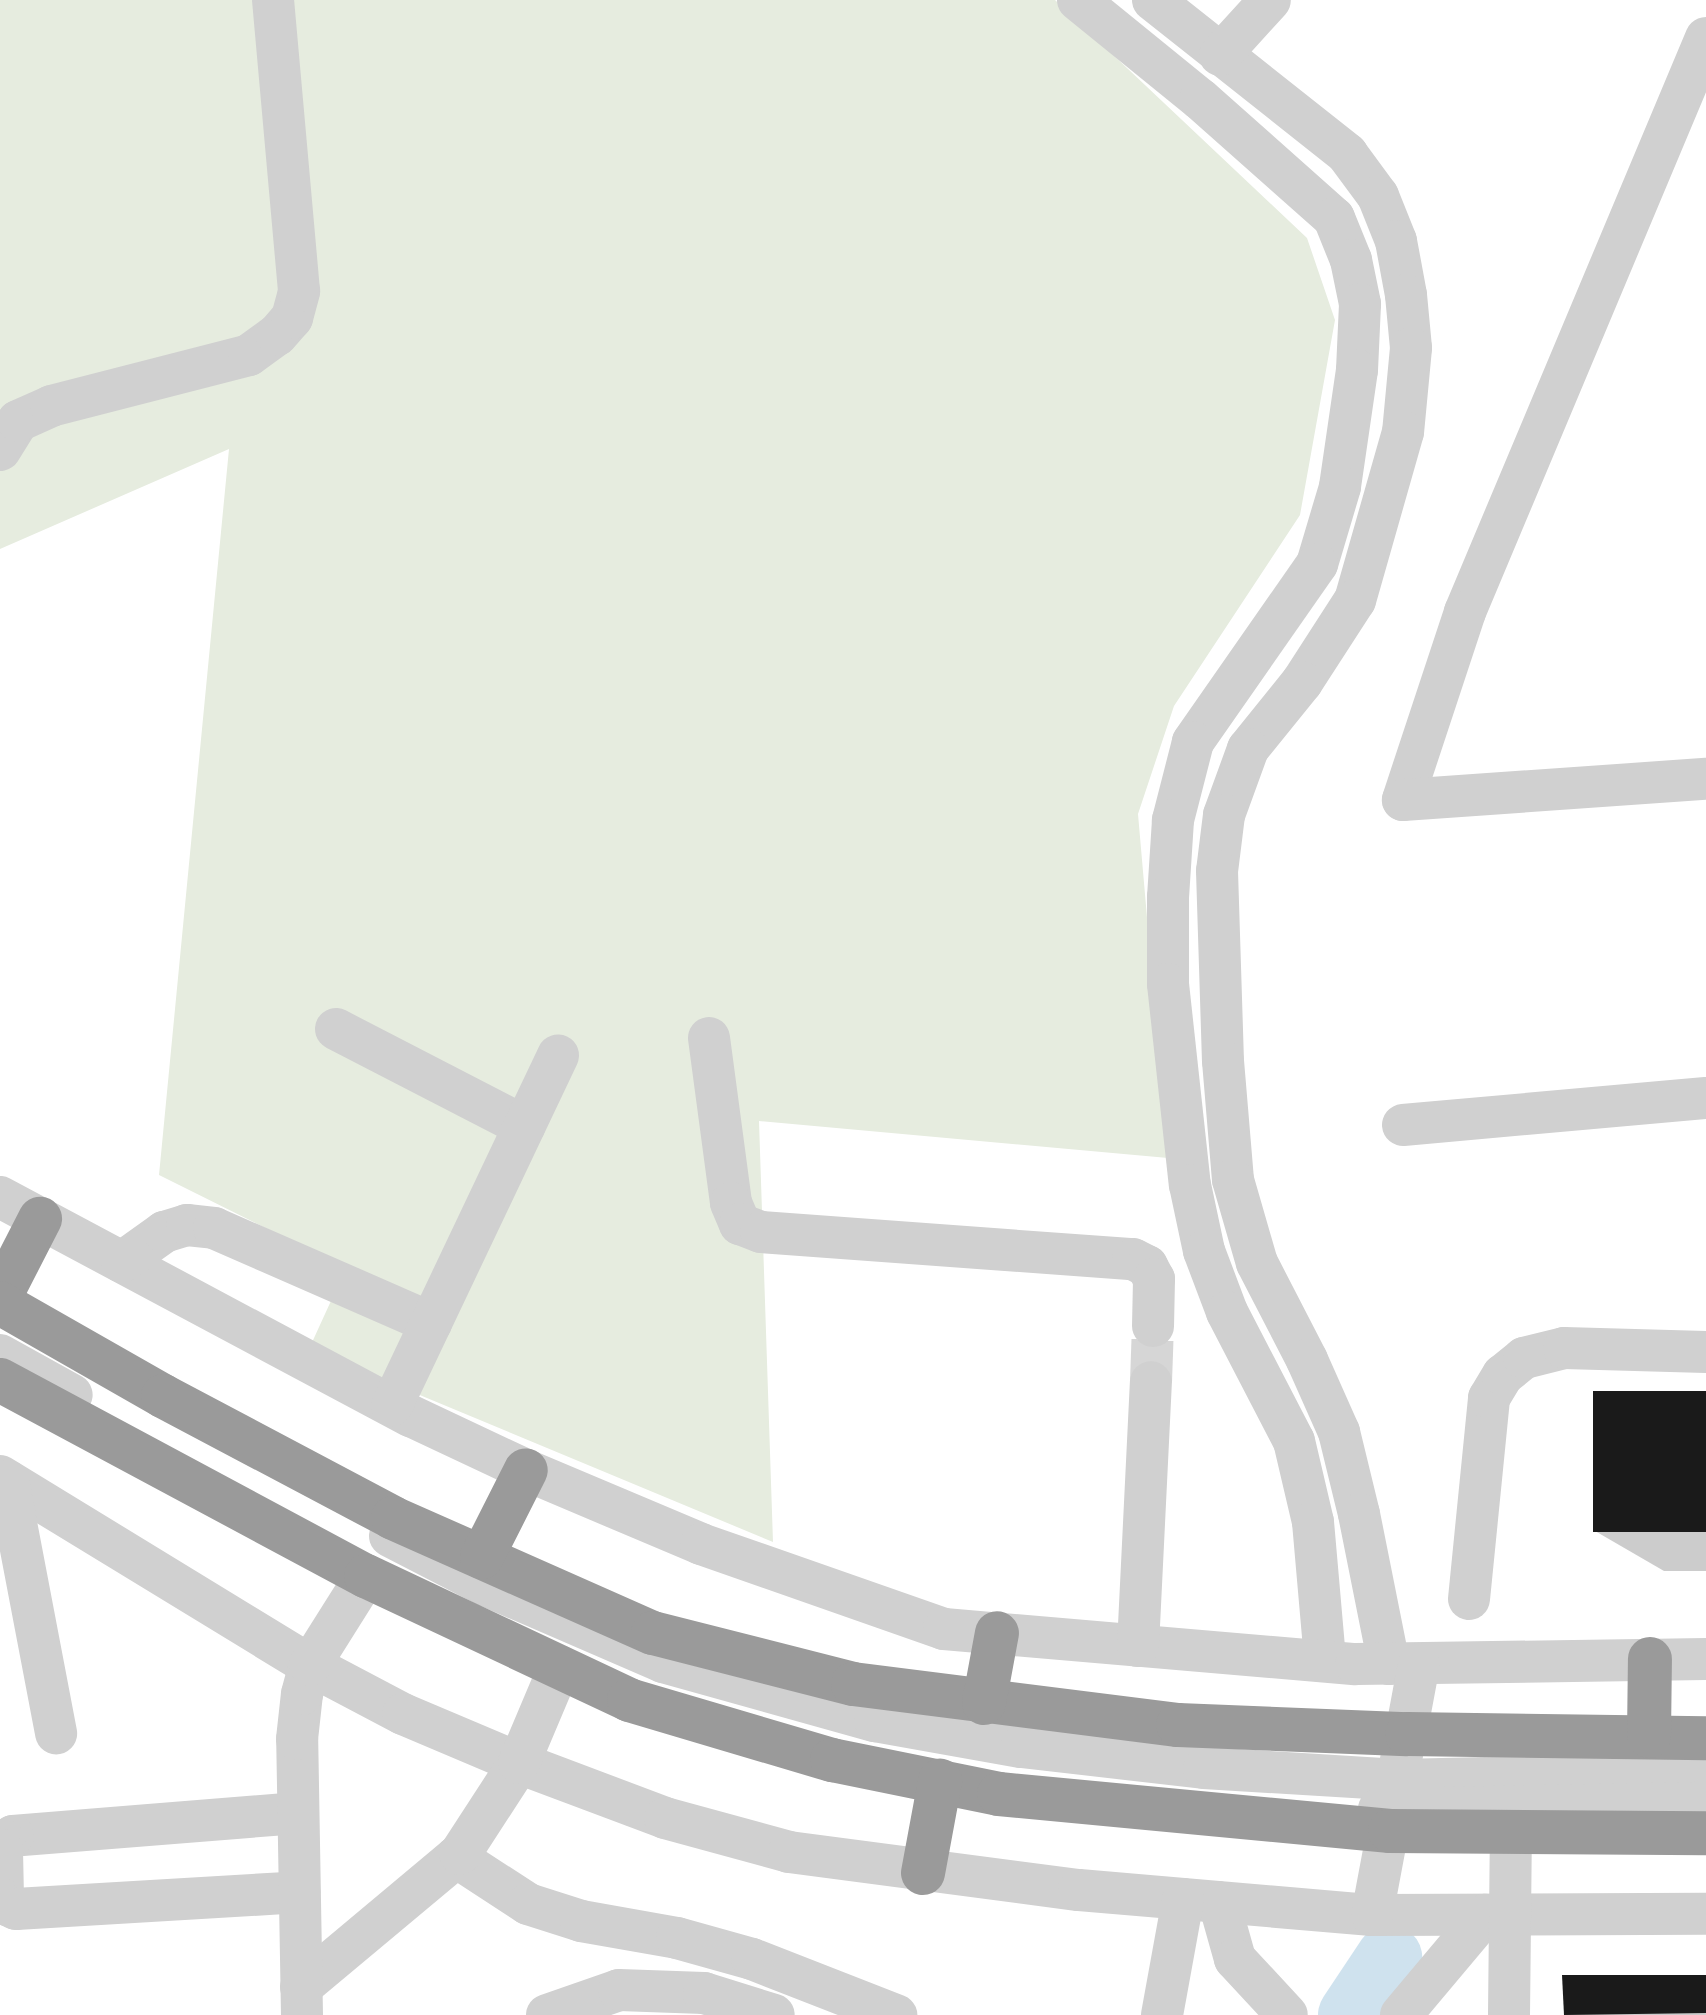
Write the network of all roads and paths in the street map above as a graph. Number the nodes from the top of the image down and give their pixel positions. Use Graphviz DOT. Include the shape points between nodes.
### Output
graph roads {
  1 [pos="273,0"];
  2 [pos="1078,0"];
  3 [pos="1153,0"];
  4 [pos="1270,0"];
  5 [pos="1706,38"];
  6 [pos="1220,55"];
  7 [pos="0,450"];
  8 [pos="1706,779"];
  9 [pos="336,1029"];
  10 [pos="709,1038"];
  11 [pos="558,1055"];
  12 [pos="1706,1098"];
  13 [pos="1403,1125"];
  14 [pos="524,1126"];
  15 [pos="0,1197"];
  16 [pos="40,1219"];
  17 [pos="122,1262"];
  18 [pos="0,1297"];
  19 [pos="0,1303"];
  20 [pos="0,1320"];
  21 [pos="431,1323"];
  22 [pos="1153,1326"];
  23 [pos="1706,1352"];
  24 [pos="0,1355"];
  25 [pos="0,1380"];
  26 [pos="1151,1382"];
  27 [pos="392,1405"];
  28 [pos="526,1470"];
  29 [pos="4,1478"];
  30 [pos="482,1557"];
  31 [pos="366,1576"];
  32 [pos="1469,1599"];
  33 [pos="997,1633"];
  34 [pos="1138,1646"];
  35 [pos="1325,1659"];
  36 [pos="1650,1659"];
  37 [pos="1706,1659"];
  38 [pos="1404,1664"];
  39 [pos="310,1665"];
  40 [pos="560,1666"];
  41 [pos="984,1703"];
  42 [pos="56,1733"];
  43 [pos="1407,1734"];
  44 [pos="1649,1736"];
  45 [pos="1706,1738"];
  46 [pos="519,1763"];
  47 [pos="1706,1773"];
  48 [pos="940,1781"];
  49 [pos="1706,1803"];
  50 [pos="1394,1807"];
  51 [pos="298,1813"];
  52 [pos="1706,1833"];
  53 [pos="1511,1834"];
  54 [pos="456,1857"];
  55 [pos="923,1873"];
  56 [pos="299,1892"];
  57 [pos="1201,1901"];
  58 [pos="1706,1914"];
  59 [pos="1372,1915"];
  60 [pos="1497,1915"];
  61 [pos="301,2001"];
  62 [pos="547,2015"];
  63 [pos="774,2015"];
  64 [pos="896,2015"];
  65 [pos="1162,2015"];
  66 [pos="1287,2015"];
  67 [pos="1401,2015"];
  68 [pos="1509,2015"];
  1 -- 7 [label="street" via="299,291 292,318 249,355 51,406 18,421"];
  2 -- 35 [label="street" via="1334,218 1351,260 1360,304 1357,370 1340,487 1317,564 1193,742 1173,820 1168,897 1168,984 1198,1225 1227,1312 1294,1441 1313,1522"];
  3 -- 6 [label="street"];
  4 -- 6 [label="street"];
  5 -- 8 [label="street" via="1465,612 1403,800"];
  6 -- 38 [label="street" via="1347,154 1378,196 1396,241 1406,295 1411,348 1403,432 1355,600 1302,682 1248,749 1224,815 1217,871 1233,1180 1257,1263 1339,1432"];
  9 -- 14 [label="street"];
  10 -- 22 [label="street" via="731,1203 740,1224 761,1232 1133,1259 1147,1266 1154,1279"];
  11 -- 14 [label="street"];
  12 -- 13 [label="street"];
  14 -- 21 [label="street"];
  15 -- 16 [label="street"];
  16 -- 17 [label="street"];
  16 -- 18 [label="highway"];
  17 -- 21 [label="street" via="164,1232 187,1225 214,1228"];
  17 -- 27 [label="street"];
  19 -- 30 [label="highway" via="393,1518"];
  20 -- 50 [label="street" via="430,1558 663,1662 875,1721 1021,1747 1204,1768"];
  21 -- 27 [label="street"];
  23 -- 32 [label="street" via="1564,1348 1524,1358 1503,1375 1489,1398"];
  24 -- 50 [label="street" via="417,1584 653,1690 868,1750 1017,1776 1200,1798"];
  25 -- 31 [label="highway"];
  26 -- 34 [label="street"];
  27 -- 28 [label="street"];
  28 -- 30 [label="highway"];
  28 -- 33 [label="street" via="701,1544 944,1629"];
  29 -- 39 [label="street"];
  29 -- 42 [label="street"];
  30 -- 41 [label="highway" via="653,1633 853,1684"];
  31 -- 39 [label="street"];
  31 -- 40 [label="highway"];
  33 -- 34 [label="street"];
  33 -- 41 [label="highway"];
  34 -- 35 [label="street"];
  35 -- 38 [label="street"];
  36 -- 37 [label="street"];
  36 -- 38 [label="street"];
  36 -- 44 [label="highway"];
  38 -- 43 [label="street"];
  39 -- 46 [label="street" via="403,1714"];
  39 -- 51 [label="street" via="297,1739"];
  40 -- 46 [label="street"];
  40 -- 48 [label="highway" via="629,1700 832,1760"];
  41 -- 43 [label="highway" via="1178,1725"];
  43 -- 44 [label="highway"];
  43 -- 50 [label="street"];
  44 -- 45 [label="highway"];
  46 -- 54 [label="street"];
  46 -- 55 [label="street" via="665,1818 789,1852"];
  47 -- 50 [label="street"];
  48 -- 50 [label="highway" via="999,1794"];
  48 -- 55 [label="highway"];
  49 -- 50 [label="street"];
  50 -- 53 [label="highway"];
  50 -- 59 [label="street"];
  51 -- 56 [label="street"];
  51 -- 56 [label="street" via="13,1836 2,1850 3,1899 16,1909"];
  52 -- 53 [label="highway"];
  53 -- 60 [label="street"];
  54 -- 61 [label="street"];
  54 -- 64 [label="street" via="528,1904 752,1959"];
  55 -- 57 [label="street"];
  56 -- 61 [label="street"];
  57 -- 59 [label="street"];
  57 -- 65 [label="street"];
  57 -- 66 [label="street" via="1235,1959"];
  58 -- 60 [label="street"];
  59 -- 60 [label="street"];
  60 -- 67 [label="street"];
  60 -- 68 [label="street"];
  62 -- 63 [label="street" via="619,1990 704,1993"];
}
